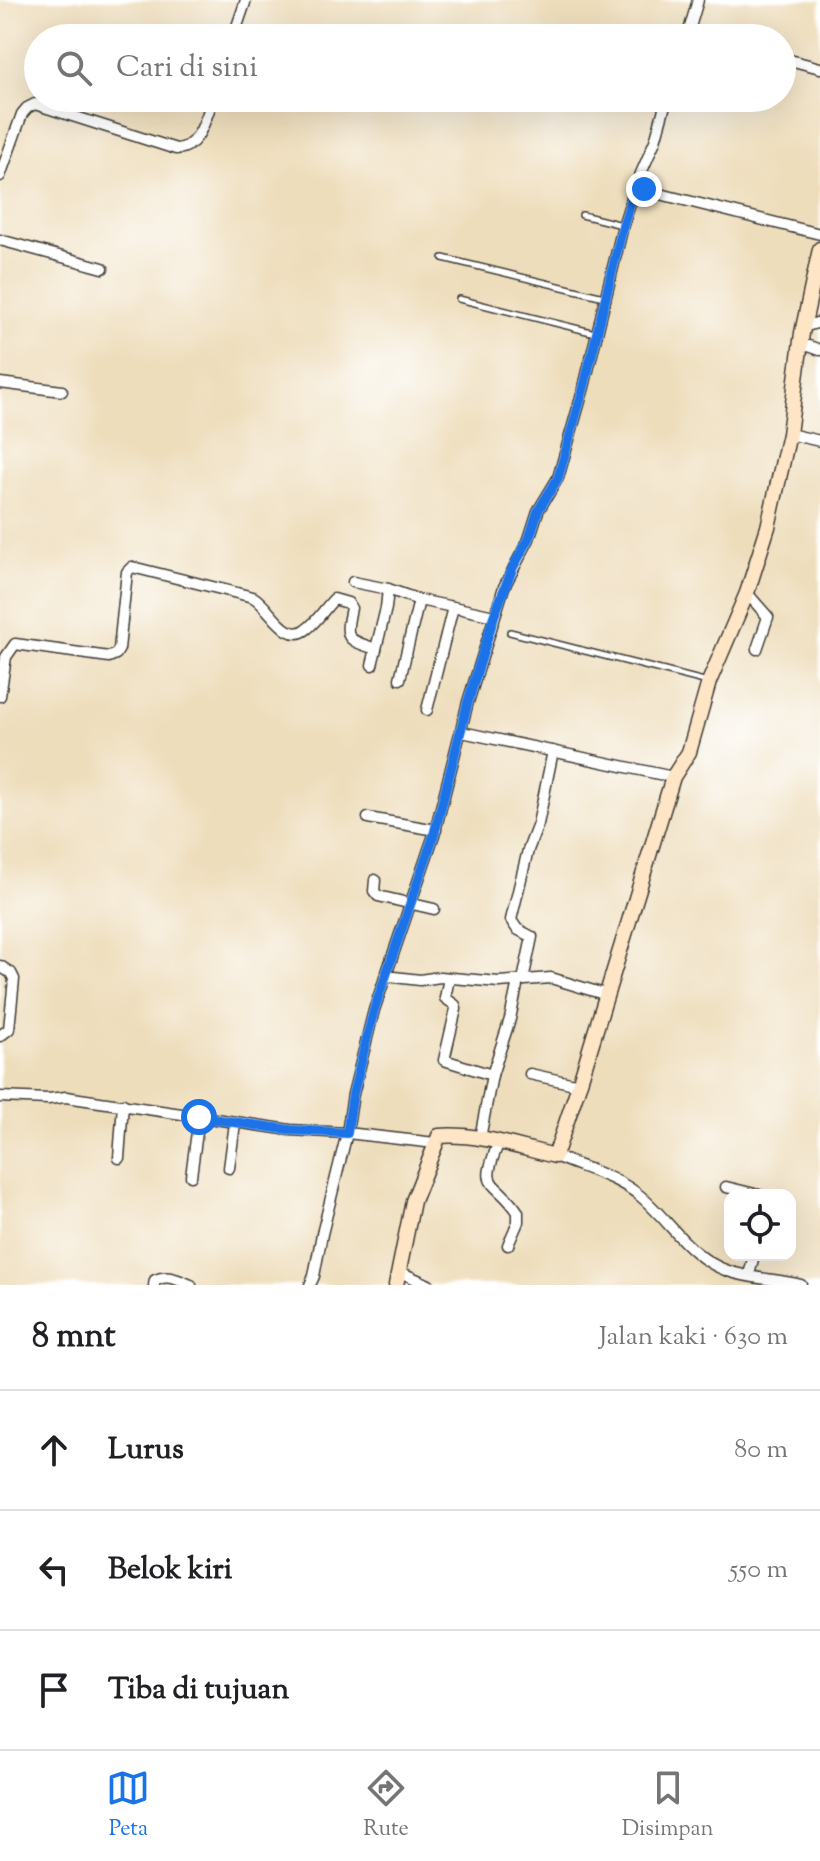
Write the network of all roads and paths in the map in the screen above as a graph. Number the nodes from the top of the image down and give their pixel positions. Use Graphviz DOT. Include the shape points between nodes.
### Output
graph roads {
  1 [pos="246,0"];
  2 [pos="698,0"];
  3 [pos="238,24"];
  4 [pos="691,24"];
  5 [pos="796,62"];
  6 [pos="820,68"];
  7 [pos="24,112"];
  8 [pos="60,112"];
  9 [pos="207,112"];
  10 [pos="663,112"];
  11 [pos="0,176"];
  12 [pos="636,185"];
  13 [pos="582,215"];
  14 [pos="623,226"];
  15 [pos="820,234"];
  16 [pos="0,240"];
  17 [pos="820,249"];
  18 [pos="443,258"];
  19 [pos="103,268"];
  20 [pos="605,297"];
  21 [pos="459,299"];
  22 [pos="820,322"];
  23 [pos="803,327"];
  24 [pos="596,333"];
  25 [pos="800,347"];
  26 [pos="820,350"];
  27 [pos="0,383"];
  28 [pos="62,391"];
  29 [pos="789,434"];
  30 [pos="820,441"];
  31 [pos="353,582"];
  32 [pos="388,589"];
  33 [pos="747,593"];
  34 [pos="419,600"];
  35 [pos="453,607"];
  36 [pos="494,616"];
  37 [pos="510,632"];
  38 [pos="376,649"];
  39 [pos="757,649"];
  40 [pos="372,665"];
  41 [pos="400,679"];
  42 [pos="709,682"];
  43 [pos="0,696"];
  44 [pos="427,710"];
  45 [pos="462,732"];
  46 [pos="553,751"];
  47 [pos="673,777"];
  48 [pos="368,818"];
  49 [pos="436,830"];
  50 [pos="375,880"];
  51 [pos="409,905"];
  52 [pos="434,909"];
  53 [pos="0,966"];
  54 [pos="385,976"];
  55 [pos="449,978"];
  56 [pos="520,980"];
  57 [pos="607,995"];
  58 [pos="0,1036"];
  59 [pos="530,1074"];
  60 [pos="492,1075"];
  61 [pos="579,1085"];
  62 [pos="0,1097"];
  63 [pos="123,1104"];
  64 [pos="199,1117"];
  65 [pos="235,1123"];
  66 [pos="347,1133"];
  67 [pos="480,1138"];
  68 [pos="499,1142"];
  69 [pos="435,1143"];
  70 [pos="555,1156"];
  71 [pos="119,1158"];
  72 [pos="229,1168"];
  73 [pos="191,1176"];
  74 [pos="726,1187"];
  75 [pos="734,1189"];
  76 [pos="508,1245"];
  77 [pos="752,1261"];
  78 [pos="749,1275"];
  79 [pos="398,1278"];
  80 [pos="154,1285"];
  81 [pos="191,1285"];
  82 [pos="310,1285"];
  83 [pos="429,1285"];
  84 [pos="801,1285"];
  1 -- 3 [label="street"];
  2 -- 4 [label="street"];
  5 -- 6 [label="street"];
  7 -- 11 [label="street"];
  8 -- 9 [label="street" via="184,149 193,143"];
  10 -- 12 [label="street"];
  12 -- 14 [label="street"];
  12 -- 15 [label="street"];
  13 -- 14 [label="lane"];
  14 -- 20 [label="street"];
  16 -- 19 [label="street"];
  17 -- 23 [label="street"];
  18 -- 20 [label="lane"];
  20 -- 24 [label="street"];
  21 -- 24 [label="lane"];
  22 -- 23 [label="street"];
  23 -- 25 [label="street"];
  24 -- 36 [label="street" via="558,478 538,511"];
  25 -- 26 [label="street"];
  25 -- 29 [label="street"];
  27 -- 28 [label="street"];
  29 -- 30 [label="street"];
  29 -- 33 [label="street"];
  31 -- 32 [label="street"];
  32 -- 34 [label="street"];
  32 -- 38 [label="street"];
  33 -- 39 [label="street" via="768,617"];
  33 -- 42 [label="street"];
  34 -- 35 [label="street"];
  34 -- 41 [label="street"];
  35 -- 36 [label="street"];
  35 -- 44 [label="street"];
  36 -- 45 [label="street"];
  37 -- 42 [label="lane"];
  38 -- 40 [label="street"];
  38 -- 43 [label="street" via="348,637 348,603 334,599 309,628 291,633 253,597 132,567 127,572 116,654 15,644 6,657"];
  42 -- 47 [label="street" via="689,752"];
  45 -- 46 [label="street"];
  45 -- 49 [label="street"];
  46 -- 47 [label="street"];
  46 -- 56 [label="street" via="511,920 532,937"];
  47 -- 57 [label="street"];
  48 -- 49 [label="street"];
  49 -- 51 [label="street"];
  50 -- 51 [label="street" via="374,894"];
  51 -- 52 [label="street"];
  51 -- 54 [label="street"];
  53 -- 58 [label="street" via="14,979 9,1029"];
  54 -- 55 [label="street"];
  54 -- 66 [label="street"];
  55 -- 56 [label="street"];
  55 -- 60 [label="street" via="445,998 456,1009 444,1060"];
  56 -- 57 [label="street" via="551,978"];
  56 -- 60 [label="street"];
  57 -- 61 [label="street"];
  59 -- 61 [label="street"];
  60 -- 67 [label="street"];
  61 -- 70 [label="street"];
  62 -- 63 [label="street"];
  63 -- 64 [label="street"];
  63 -- 71 [label="street"];
  64 -- 65 [label="street"];
  64 -- 73 [label="street"];
  65 -- 66 [label="street"];
  65 -- 72 [label="street"];
  66 -- 69 [label="street"];
  66 -- 82 [label="street"];
  67 -- 68 [label="street"];
  67 -- 69 [label="street" via="439,1136"];
  68 -- 70 [label="street"];
  68 -- 76 [label="street" via="488,1177 518,1212"];
  69 -- 79 [label="street" via="413,1201"];
  70 -- 78 [label="street" via="617,1179 705,1259"];
  74 -- 75 [label="street"];
  77 -- 78 [label="street"];
  78 -- 84 [label="street"];
  79 -- 83 [label="street"];
  80 -- 81 [label="street" via="163,1276"];
}
